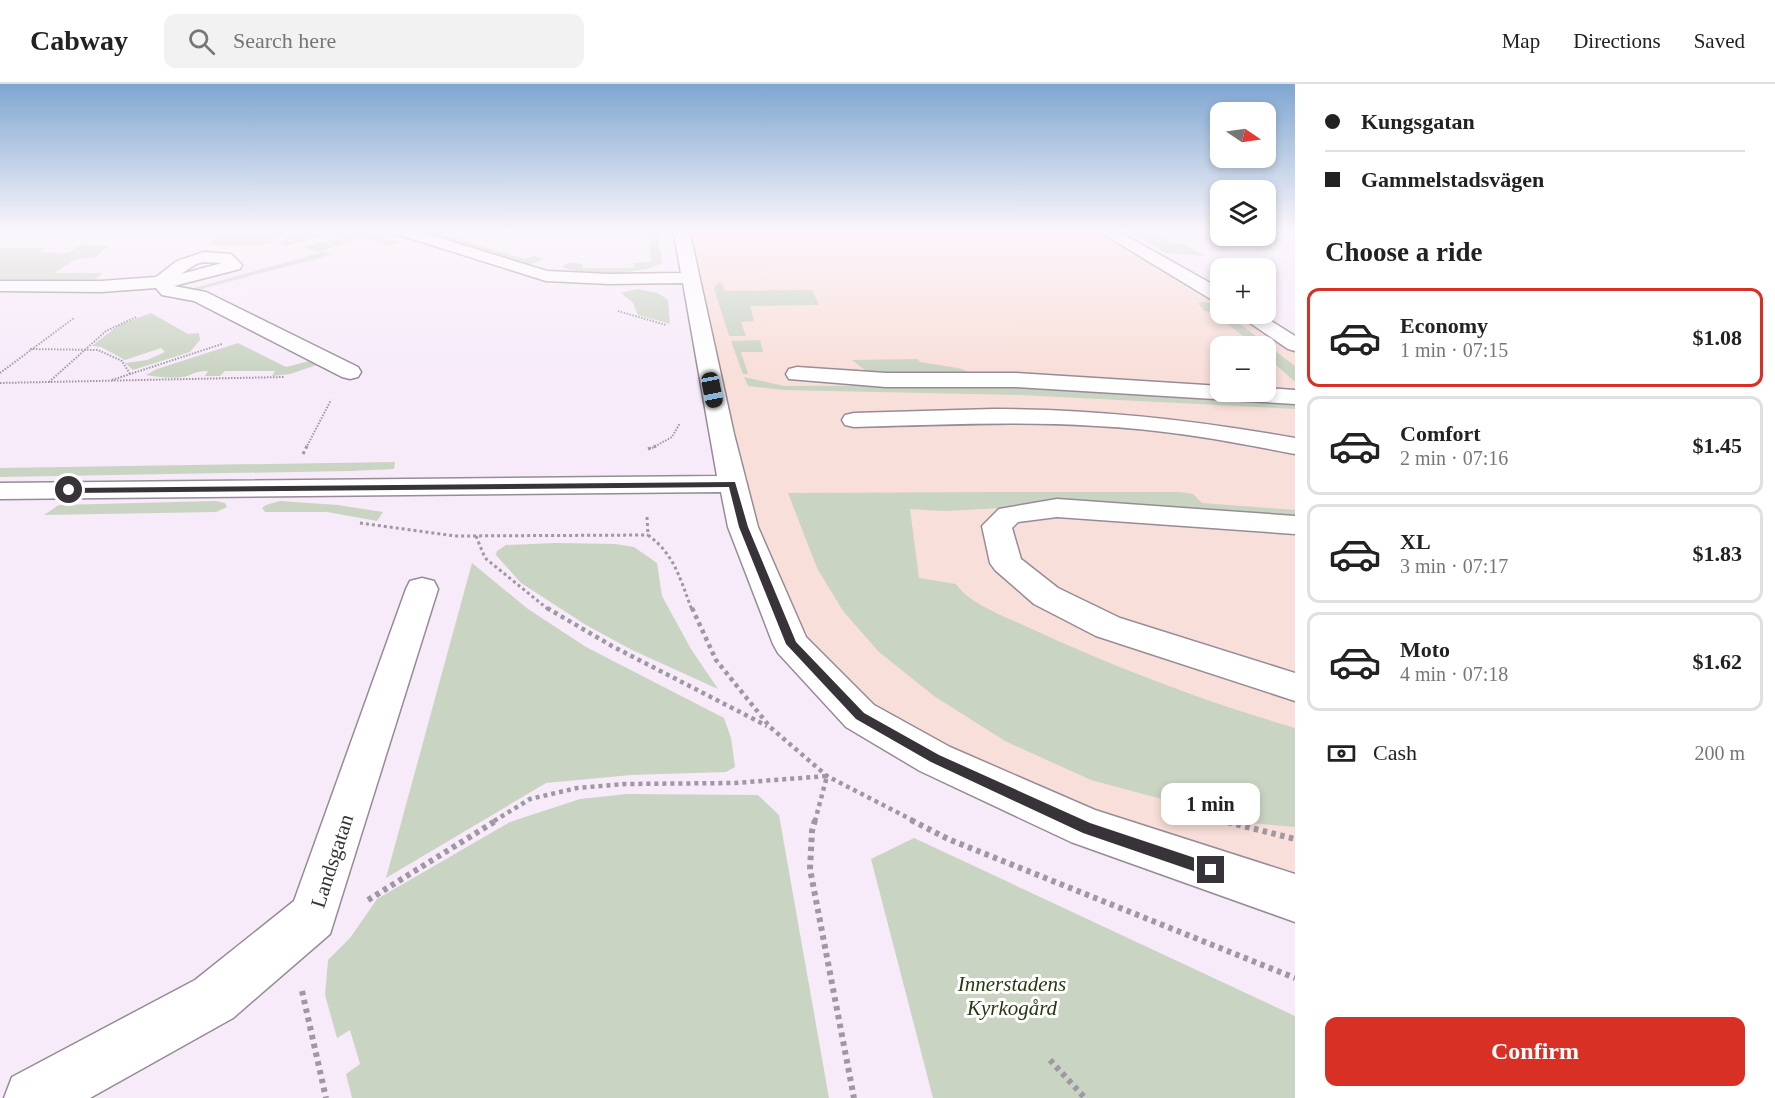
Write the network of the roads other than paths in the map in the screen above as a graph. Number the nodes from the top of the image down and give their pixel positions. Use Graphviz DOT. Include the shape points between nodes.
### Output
graph roads {
  1 [pos="553,276"];
  2 [pos="1185,276"];
  3 [pos="690,278"];
  4 [pos="0,286"];
  5 [pos="1210,291"];
  6 [pos="1276,322"];
  7 [pos="1263,324"];
  8 [pos="1295,325"];
  9 [pos="1295,345"];
  10 [pos="350,372"];
  11 [pos="797,374"];
  12 [pos="1295,397"];
  13 [pos="854,420"];
  14 [pos="1295,446"];
  15 [pos="733,484"];
  16 [pos="0,491"];
  17 [pos="1295,525"];
  18 [pos="422,589"];
  19 [pos="1295,687"];
  20 [pos="1295,898"];
  21 [pos="33,1098"];
  1 -- 3 [label="street"];
  2 -- 5 [label="street"];
  3 -- 15 [label="street"];
  4 -- 10 [label="street" via="161,282 168,291 199,296"];
  6 -- 8 [label="street"];
  7 -- 9 [label="street"];
  11 -- 12 [label="street" via="886,380 1016,380"];
  13 -- 14 [label="street" via="1038,416 1115,420 1178,426"];
  15 -- 16 [label="street"];
  15 -- 20 [label="street" via="743,527 791,644 860,716 935,759 1088,828"];
  17 -- 19 [label="street" via="1057,508 1009,515 997,526 1006,562 1046,596 1108,627"];
  18 -- 21 [label="street, Landsgatan" via="313,917 214,999"];
}
